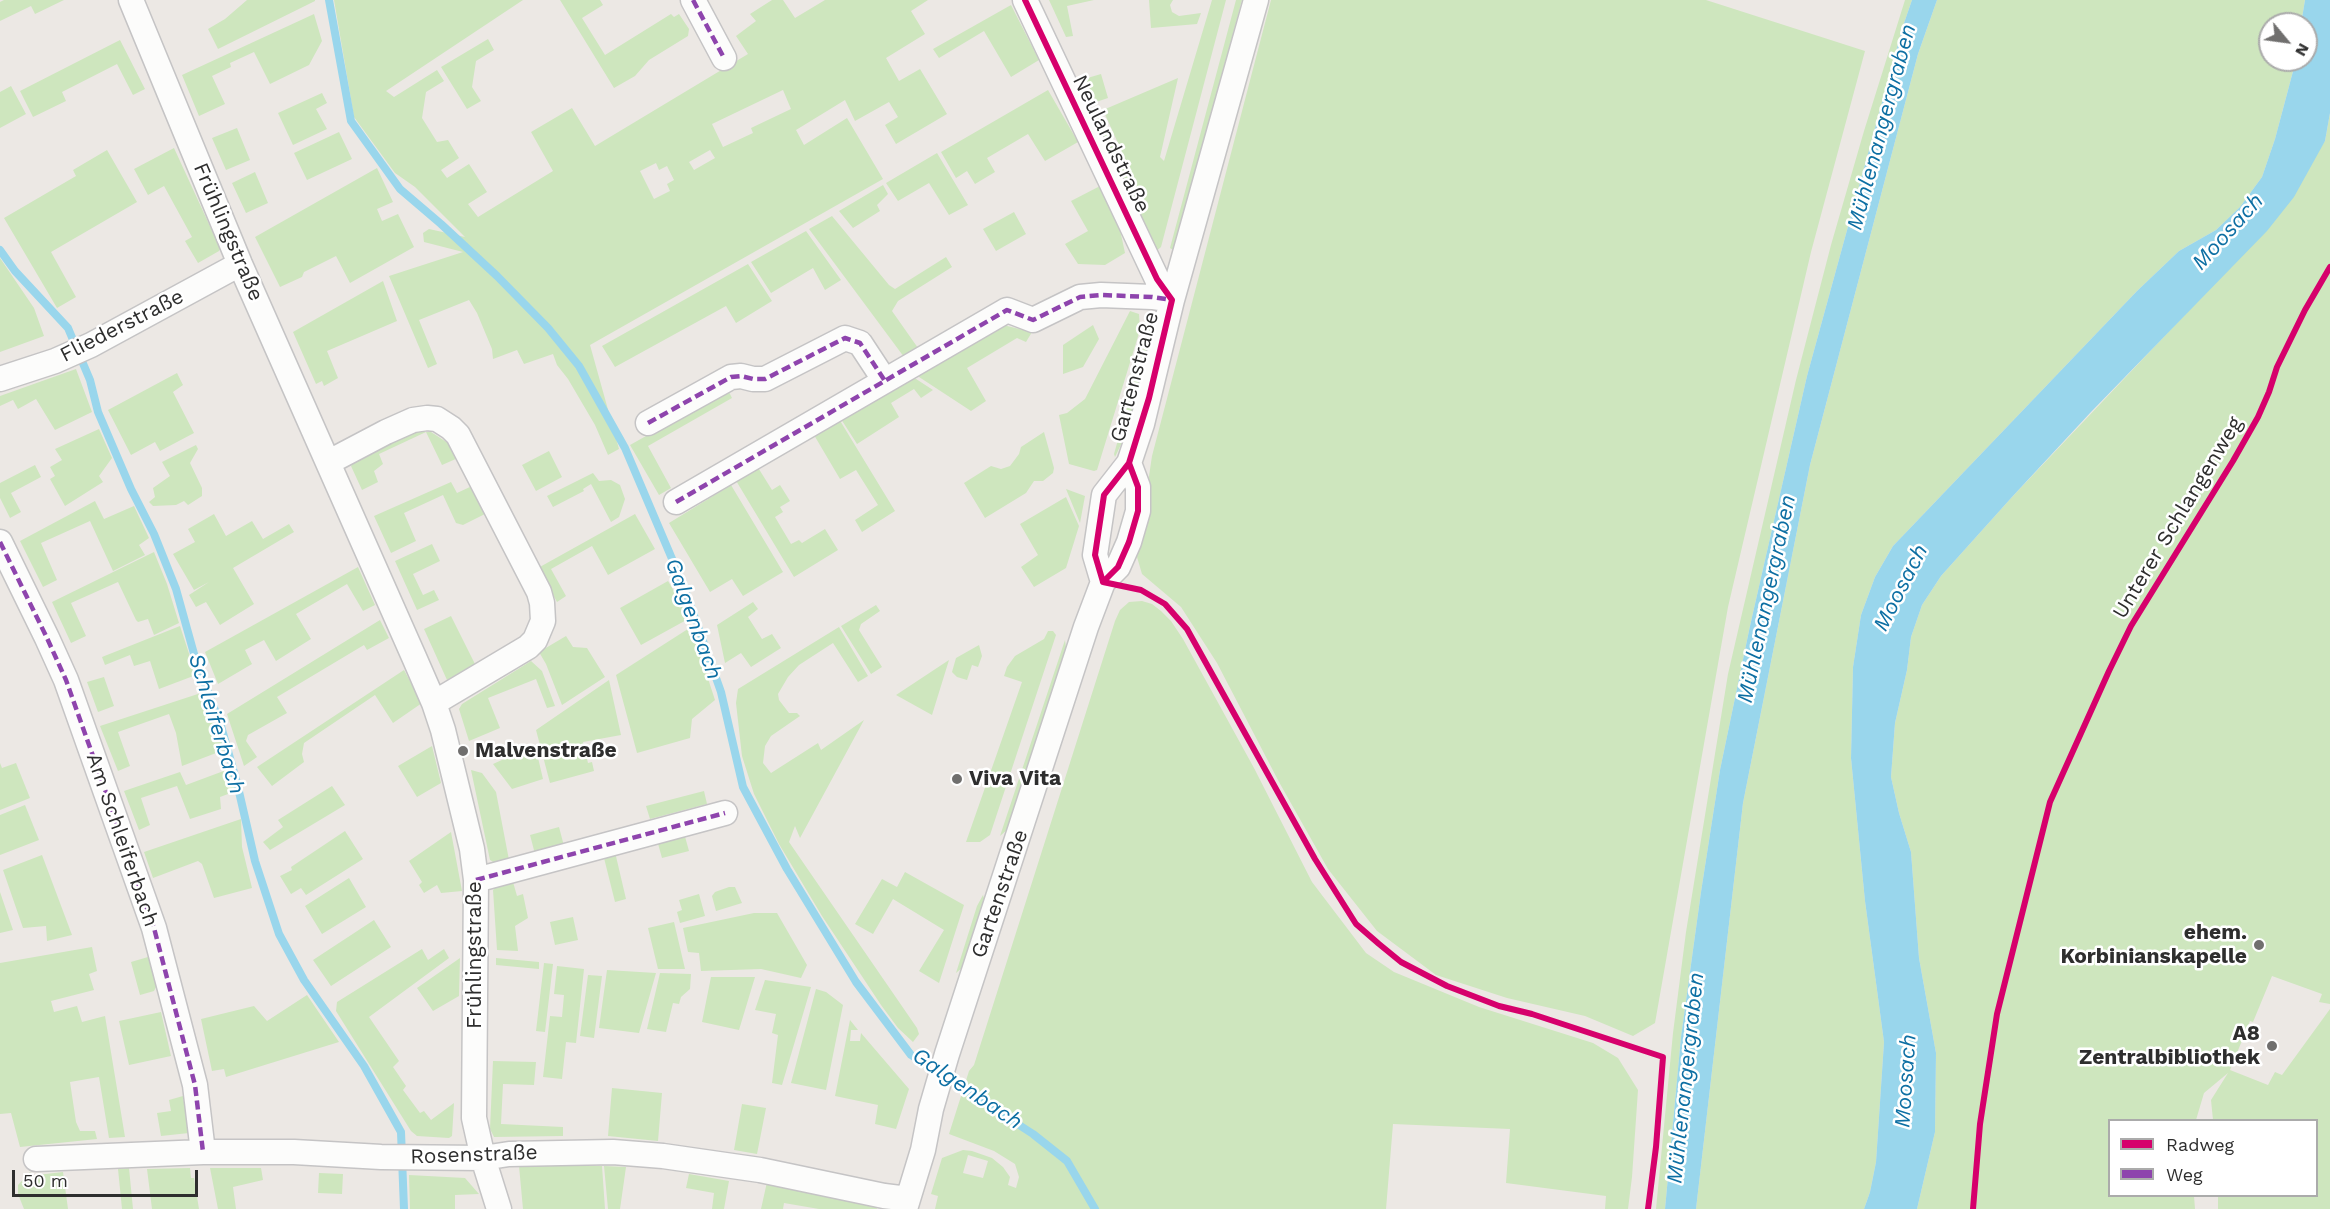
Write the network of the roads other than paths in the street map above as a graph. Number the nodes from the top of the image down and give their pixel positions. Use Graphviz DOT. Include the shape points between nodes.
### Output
graph roads {
  1 [pos="131,0"];
  2 [pos="693,0"];
  3 [pos="1025,0"];
  4 [pos="1256,0"];
  5 [pos="724,58"];
  6 [pos="240,264"];
  7 [pos="1172,300"];
  8 [pos="0,379"];
  9 [pos="885,381"];
  10 [pos="648,423"];
  11 [pos="328,462"];
  12 [pos="1129,463"];
  13 [pos="676,502"];
  14 [pos="0,542"];
  15 [pos="1103,582"];
  16 [pos="435,703"];
  17 [pos="725,813"];
  18 [pos="476,880"];
  19 [pos="203,1152"];
  20 [pos="483,1158"];
  21 [pos="36,1159"];
  22 [pos="907,1204"];
  23 [pos="499,1209"];
  1 -- 6 [label="street, Frühlingstraße"];
  2 -- 5 [label="street"];
  3 -- 7 [label="street, Neulandstraße" via="1157,279"];
  4 -- 7 [label="street, Gartenstraße"];
  6 -- 8 [label="street, Fliederstraße" via="91,345"];
  6 -- 11 [label="street, Frühlingstraße"];
  7 -- 9 [label="street" via="1080,297 1034,320 1006,310"];
  7 -- 12 [label="street, Gartenstraße"];
  9 -- 10 [label="street" via="860,343 845,338 765,379 731,377"];
  9 -- 13 [label="street"];
  11 -- 16 [label="street, Frühlingstraße"];
  11 -- 16 [label="street" via="413,420 437,419 458,435 539,592 543,621 528,647"];
  12 -- 15 [label="street, Gartenstraße" via="1104,495 1095,555"];
  12 -- 15 [label="street, Gartenstraße" via="1138,487 1138,511 1118,567"];
  14 -- 19 [label="street, Am Schleiferbach" via="66,680 154,928 195,1085"];
  15 -- 22 [label="street, Gartenstraße" via="947,1054"];
  16 -- 18 [label="street, Frühlingstraße" via="460,795"];
  17 -- 18 [label="street"];
  18 -- 20 [label="street, Frühlingstraße" via="474,1119"];
  19 -- 20 [label="street, Rosenstraße"];
  19 -- 21 [label="street, Rosenstraße"];
  20 -- 22 [label="street, Rosenstraße" via="520,1154 643,1154 760,1170"];
  20 -- 23 [label="street, Frühlingstraße"];
}
